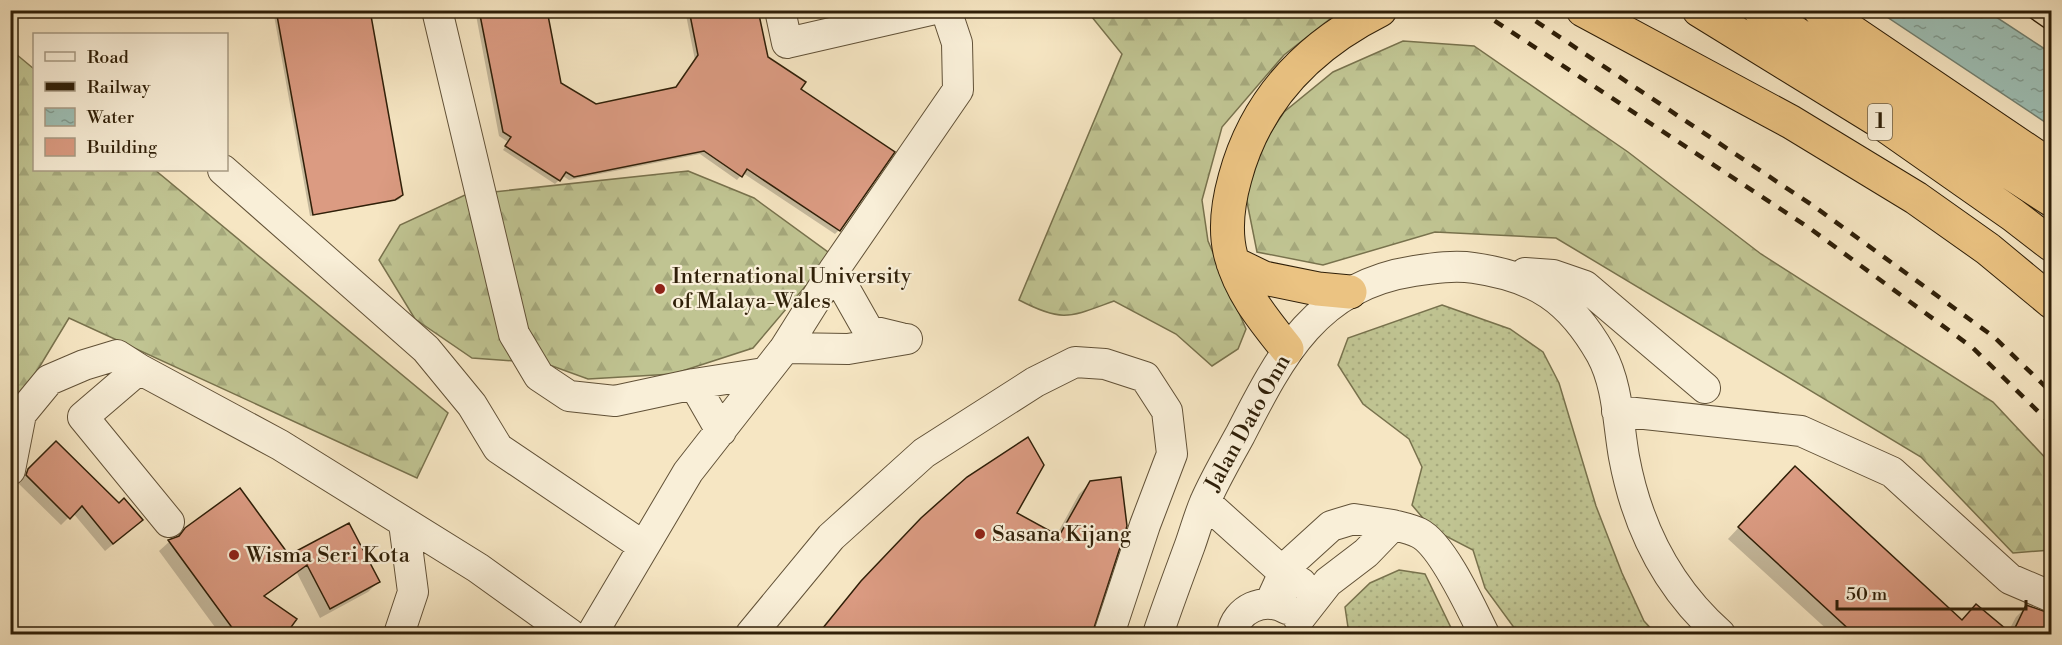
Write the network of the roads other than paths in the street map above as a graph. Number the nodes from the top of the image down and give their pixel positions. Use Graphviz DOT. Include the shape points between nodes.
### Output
graph roads {
  1 [pos="437,10"];
  2 [pos="780,10"];
  3 [pos="931,10"];
  4 [pos="946,10"];
  5 [pos="1380,10"];
  6 [pos="1583,10"];
  7 [pos="1700,10"];
  8 [pos="1760,10"];
  9 [pos="1820,10"];
  10 [pos="2052,167"];
  11 [pos="224,171"];
  12 [pos="2052,200"];
  13 [pos="2052,246"];
  14 [pos="1233,263"];
  15 [pos="834,270"];
  16 [pos="1502,272"];
  17 [pos="1350,292"];
  18 [pos="2052,302"];
  19 [pos="785,348"];
  20 [pos="1287,349"];
  21 [pos="139,369"];
  22 [pos="764,373"];
  23 [pos="694,384"];
  24 [pos="1705,388"];
  25 [pos="1617,411"];
  26 [pos="721,431"];
  27 [pos="10,470"];
  28 [pos="1205,502"];
  29 [pos="169,522"];
  30 [pos="404,523"];
  31 [pos="1145,525"];
  32 [pos="1393,525"];
  33 [pos="1191,542"];
  34 [pos="643,546"];
  35 [pos="1284,573"];
  36 [pos="1319,593"];
  37 [pos="2052,597"];
  38 [pos="1270,603"];
  39 [pos="1301,627"];
  40 [pos="399,634"];
  41 [pos="570,634"];
  42 [pos="592,634"];
  43 [pos="751,634"];
  44 [pos="1109,634"];
  45 [pos="1158,634"];
  46 [pos="1232,634"];
  47 [pos="1484,634"];
  48 [pos="1720,634"];
  1 -- 23 [label="street" via="514,334 539,376 569,396 615,401"];
  2 -- 3 [label="street" via="787,43"];
  4 -- 15 [label="street" via="957,43 958,90"];
  5 -- 14 [label="highway" via="1313,52 1277,90 1252,129 1241,155 1228,210"];
  6 -- 18 [label="highway" via="1791,122 1916,198 1988,249"];
  7 -- 13 [label="highway, 1" via="1876,119"];
  8 -- 12 [label="highway, 1"];
  9 -- 10 [label="highway"];
  11 -- 34 [label="street" via="426,349 472,405 498,448"];
  14 -- 17 [label="highway" via="1264,278"];
  14 -- 20 [label="highway" via="1248,299"];
  15 -- 19 [label="street"];
  15 -- 19 [label="street" via="868,330 907,339 848,349"];
  16 -- 17 [label="street, Jalan Dato Onn" via="1465,266 1428,269 1388,275"];
  16 -- 24 [label="street" via="1553,275 1585,286"];
  16 -- 25 [label="street, Jalan Dato Onn" via="1542,289 1565,305 1586,330 1603,358"];
  17 -- 20 [label="street, Jalan Dato Onn" via="1317,317"];
  19 -- 22 [label="street"];
  20 -- 28 [label="street, Jalan Dato Onn"];
  21 -- 27 [label="street" via="117,355 49,380 21,414"];
  21 -- 29 [label="street" via="83,417"];
  21 -- 30 [label="street" via="280,445"];
  22 -- 23 [label="street"];
  22 -- 26 [label="street"];
  23 -- 26 [label="street"];
  25 -- 37 [label="street" via="1801,431 1892,472 2010,579"];
  25 -- 48 [label="street, Jalan Dato Onn" via="1635,503 1652,544 1671,580 1696,613"];
  26 -- 34 [label="street" via="688,472"];
  28 -- 33 [label="street, Jalan Dato Onn"];
  28 -- 35 [label="street"];
  30 -- 40 [label="street" via="413,591"];
  30 -- 41 [label="street" via="478,568"];
  31 -- 33 [label="street"];
  31 -- 43 [label="street" via="1172,454 1167,411 1145,377 1105,363 1075,362 1035,382 924,453 831,537"];
  31 -- 44 [label="street"];
  32 -- 35 [label="street" via="1354,519 1331,526"];
  32 -- 36 [label="street"];
  32 -- 47 [label="street" via="1421,534 1437,550"];
  33 -- 45 [label="street, Jalan Dato Onn"];
  34 -- 42 [label="street"];
  35 -- 36 [label="street"];
  35 -- 38 [label="street"];
  36 -- 39 [label="street"];
  38 -- 39 [label="street" via="1291,611"];
  38 -- 46 [label="street" via="1248,609 1239,617"];
}
